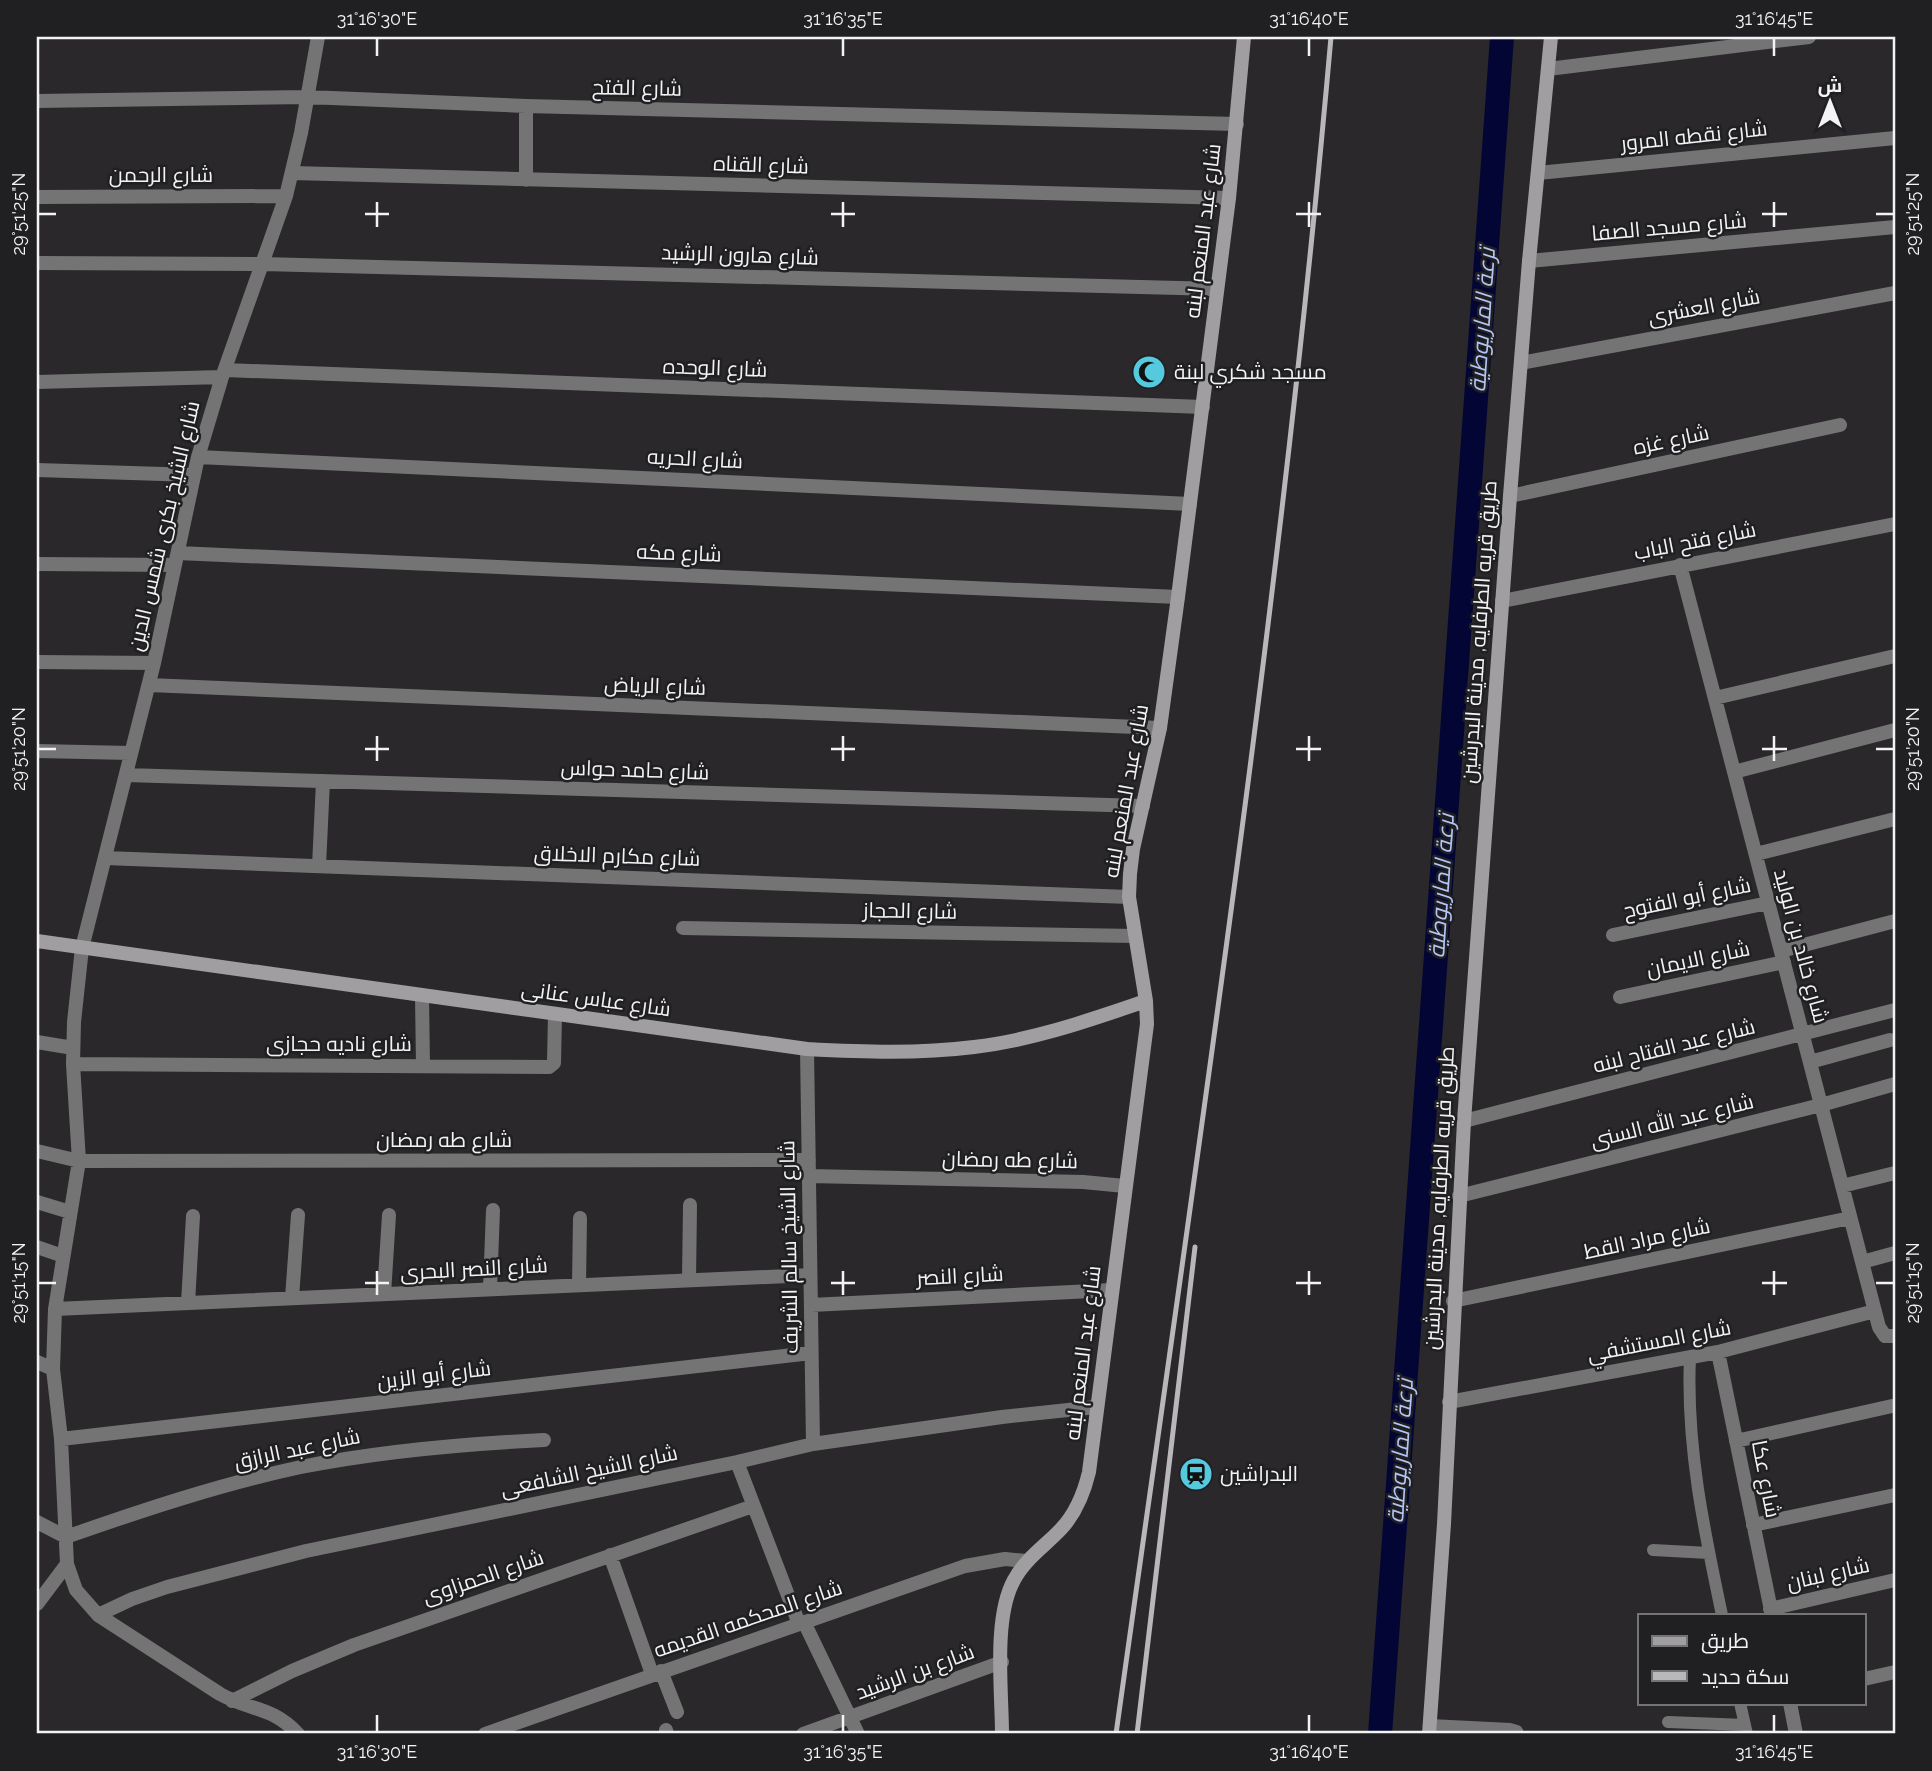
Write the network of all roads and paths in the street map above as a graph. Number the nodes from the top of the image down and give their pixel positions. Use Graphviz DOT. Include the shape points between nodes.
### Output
graph roads {
  1 [pos="317,37"];
  2 [pos="1244,37"];
  3 [pos="1551,37"];
  4 [pos="1809,37"];
  5 [pos="1548,69"];
  6 [pos="307,97"];
  7 [pos="37,101"];
  8 [pos="526,106"];
  9 [pos="1237,124"];
  10 [pos="1895,138"];
  11 [pos="292,173"];
  12 [pos="1538,173"];
  13 [pos="526,180"];
  14 [pos="286,196"];
  15 [pos="37,197"];
  16 [pos="1228,198"];
  17 [pos="1895,227"];
  18 [pos="1529,261"];
  19 [pos="37,263"];
  20 [pos="262,264"];
  21 [pos="1217,289"];
  22 [pos="1895,293"];
  23 [pos="1521,363"];
  24 [pos="224,374"];
  25 [pos="37,382"];
  26 [pos="1203,407"];
  27 [pos="1840,425"];
  28 [pos="198,457"];
  29 [pos="37,470"];
  30 [pos="194,475"];
  31 [pos="1510,496"];
  32 [pos="1190,504"];
  33 [pos="1895,524"];
  34 [pos="177,559"];
  35 [pos="37,564"];
  36 [pos="1680,565"];
  37 [pos="1178,597"];
  38 [pos="1502,601"];
  39 [pos="1895,656"];
  40 [pos="37,662"];
  41 [pos="154,663"];
  42 [pos="149,685"];
  43 [pos="1715,698"];
  44 [pos="1160,728"];
  45 [pos="1895,730"];
  46 [pos="37,751"];
  47 [pos="131,753"];
  48 [pos="1734,772"];
  49 [pos="126,775"];
  50 [pos="323,781"];
  51 [pos="1143,806"];
  52 [pos="1895,819"];
  53 [pos="1756,854"];
  54 [pos="105,858"];
  55 [pos="318,866"];
  56 [pos="1129,897"];
  57 [pos="1768,903"];
  58 [pos="1895,921"];
  59 [pos="683,928"];
  60 [pos="1613,935"];
  61 [pos="1135,936"];
  62 [pos="37,942"];
  63 [pos="82,948"];
  64 [pos="1782,957"];
  65 [pos="422,996"];
  66 [pos="1620,997"];
  67 [pos="1146,1001"];
  68 [pos="1895,1010"];
  69 [pos="555,1014"];
  70 [pos="1803,1035"];
  71 [pos="1890,1040"];
  72 [pos="37,1042"];
  73 [pos="73,1048"];
  74 [pos="807,1049"];
  75 [pos="1810,1062"];
  76 [pos="73,1064"];
  77 [pos="423,1066"];
  78 [pos="1895,1084"];
  79 [pos="1821,1105"];
  80 [pos="1464,1121"];
  81 [pos="37,1151"];
  82 [pos="809,1160"];
  83 [pos="79,1161"];
  84 [pos="1895,1173"];
  85 [pos="809,1176"];
  86 [pos="1125,1186"];
  87 [pos="1842,1186"];
  88 [pos="1459,1196"];
  89 [pos="37,1202"];
  90 [pos="690,1206"];
  91 [pos="493,1210"];
  92 [pos="70,1212"];
  93 [pos="193,1216"];
  94 [pos="298,1216"];
  95 [pos="389,1216"];
  96 [pos="580,1218"];
  97 [pos="1850,1218"];
  98 [pos="37,1247"];
  99 [pos="1895,1253"];
  100 [pos="63,1255"];
  101 [pos="1862,1262"];
  102 [pos="810,1275"];
  103 [pos="689,1280"];
  104 [pos="579,1285"];
  105 [pos="489,1289"];
  106 [pos="1112,1290"];
  107 [pos="384,1294"];
  108 [pos="292,1298"];
  109 [pos="1453,1300"];
  110 [pos="188,1303"];
  111 [pos="811,1305"];
  112 [pos="55,1309"];
  113 [pos="1875,1311"];
  114 [pos="1890,1336"];
  115 [pos="1718,1352"];
  116 [pos="811,1353"];
  117 [pos="1690,1357"];
  118 [pos="37,1362"];
  119 [pos="53,1369"];
  120 [pos="1448,1402"];
  121 [pos="1892,1406"];
  122 [pos="1096,1408"];
  123 [pos="61,1439"];
  124 [pos="544,1440"];
  125 [pos="1736,1441"];
  126 [pos="813,1444"];
  127 [pos="737,1462"];
  128 [pos="1895,1495"];
  129 [pos="753,1506"];
  130 [pos="37,1522"];
  131 [pos="1753,1525"];
  132 [pos="66,1538"];
  133 [pos="1653,1550"];
  134 [pos="1709,1553"];
  135 [pos="610,1555"];
  136 [pos="1027,1561"];
  137 [pos="67,1564"];
  138 [pos="1895,1580"];
  139 [pos="37,1605"];
  140 [pos="1771,1612"];
  141 [pos="1722,1614"];
  142 [pos="98,1615"];
  143 [pos="801,1623"];
  144 [pos="1002,1662"];
  145 [pos="657,1672"];
  146 [pos="1895,1672"];
  147 [pos="1866,1679"];
  148 [pos="232,1701"];
  149 [pos="1740,1704"];
  150 [pos="1790,1704"];
  151 [pos="677,1712"];
  152 [pos="851,1718"];
  153 [pos="1668,1722"];
  154 [pos="1710,1729"];
  155 [pos="1430,1730"];
  156 [pos="1746,1730"];
  157 [pos="298,1734"];
  158 [pos="485,1734"];
  159 [pos="803,1734"];
  160 [pos="858,1734"];
  161 [pos="1002,1734"];
  162 [pos="1518,1734"];
  163 [pos="1796,1734"];
  1 -- 6 [label="street, شارع الشيخ بكرى شمس الدين"];
  2 -- 9 [label="main road, شارع عبد المنعم لبنه"];
  3 -- 5 [label="main road, طريق قريه الطرفايه, مدينة البدرشين"];
  4 -- 5 [label="street"];
  5 -- 12 [label="main road, طريق قريه الطرفايه, مدينة البدرشين"];
  6 -- 7 [label="street, شارع الفتح"];
  6 -- 8 [label="street, شارع الفتح"];
  6 -- 11 [label="street, شارع الشيخ بكرى شمس الدين"];
  8 -- 9 [label="street, شارع الفتح"];
  8 -- 13 [label="street"];
  9 -- 16 [label="main road, شارع عبد المنعم لبنه"];
  10 -- 12 [label="street, شارع نقطه المرور"];
  11 -- 13 [label="street, شارع القناه"];
  11 -- 14 [label="street, شارع الشيخ بكرى شمس الدين"];
  12 -- 18 [label="main road, طريق قريه الطرفايه, مدينة البدرشين"];
  13 -- 16 [label="street, شارع القناه"];
  14 -- 15 [label="street, شارع الرحمن"];
  14 -- 20 [label="street, شارع الشيخ بكرى شمس الدين"];
  16 -- 21 [label="main road, شارع عبد المنعم لبنه"];
  17 -- 18 [label="street, شارع مسجد الصفا"];
  18 -- 23 [label="main road, طريق قريه الطرفايه, مدينة البدرشين"];
  19 -- 20 [label="street, شارع هارون الرشيد"];
  20 -- 21 [label="street, شارع هارون الرشيد"];
  20 -- 24 [label="street, شارع الشيخ بكرى شمس الدين"];
  21 -- 26 [label="main road, شارع عبد المنعم لبنه"];
  22 -- 23 [label="street, شارع العشرى"];
  23 -- 31 [label="main road, طريق قريه الطرفايه, مدينة البدرشين"];
  24 -- 25 [label="street, شارع الوحده"];
  24 -- 26 [label="street, شارع الوحده"];
  24 -- 28 [label="street, شارع الشيخ بكرى شمس الدين"];
  26 -- 32 [label="main road, شارع عبد المنعم لبنه"];
  27 -- 31 [label="street, شارع غزه"];
  28 -- 30 [label="street, شارع الشيخ بكرى شمس الدين"];
  28 -- 32 [label="street, شارع الحريه"];
  29 -- 30 [label="street"];
  30 -- 34 [label="street, شارع الشيخ بكرى شمس الدين"];
  31 -- 38 [label="main road, طريق قريه الطرفايه, مدينة البدرشين"];
  32 -- 37 [label="main road, شارع عبد المنعم لبنه"];
  33 -- 36 [label="street, شارع فتح الباب"];
  34 -- 35 [label="street, شارع مكه"];
  34 -- 37 [label="street, شارع مكه"];
  34 -- 41 [label="street, شارع الشيخ بكرى شمس الدين"];
  36 -- 38 [label="street, شارع فتح الباب"];
  36 -- 43 [label="street, شارع خالد بن الوليد"];
  37 -- 44 [label="main road, شارع عبد المنعم لبنه"];
  38 -- 80 [label="main road, طريق قريه الطرفايه, مدينة البدرشين"];
  39 -- 43 [label="street"];
  40 -- 41 [label="street"];
  41 -- 42 [label="street, شارع الشيخ بكرى شمس الدين"];
  42 -- 44 [label="street, شارع الرياض"];
  42 -- 47 [label="street, شارع الشيخ بكرى شمس الدين"];
  43 -- 48 [label="street, شارع خالد بن الوليد"];
  44 -- 51 [label="main road, شارع عبد المنعم لبنه"];
  45 -- 48 [label="street"];
  46 -- 47 [label="street"];
  47 -- 49 [label="street, شارع الشيخ بكرى شمس الدين"];
  48 -- 53 [label="street, شارع خالد بن الوليد"];
  49 -- 50 [label="street, شارع حامد حواس"];
  49 -- 54 [label="street, شارع الشيخ بكرى شمس الدين"];
  50 -- 51 [label="street, شارع حامد حواس"];
  50 -- 55 [label="street"];
  51 -- 56 [label="main road, شارع عبد المنعم لبنه"];
  52 -- 53 [label="street"];
  53 -- 57 [label="street, شارع خالد بن الوليد"];
  54 -- 55 [label="street, شارع مكارم الاخلاق"];
  54 -- 63 [label="street, شارع الشيخ بكرى شمس الدين"];
  55 -- 56 [label="street, شارع مكارم الاخلاق"];
  56 -- 61 [label="main road, شارع عبد المنعم لبنه"];
  57 -- 60 [label="street, شارع أبو الفتوح"];
  57 -- 64 [label="street, شارع خالد بن الوليد"];
  58 -- 64 [label="street, شارع الايمان"];
  59 -- 61 [label="street, شارع الحجاز"];
  61 -- 67 [label="main road, شارع عبد المنعم لبنه"];
  62 -- 63 [label="main road, شارع عباس عنانى"];
  63 -- 65 [label="main road, شارع عباس عنانى"];
  63 -- 73 [label="street, شارع الشيخ بكرى شمس الدين"];
  64 -- 66 [label="street, شارع الايمان"];
  64 -- 70 [label="street, شارع خالد بن الوليد"];
  65 -- 69 [label="main road, شارع عباس عنانى"];
  65 -- 77 [label="street"];
  67 -- 74 [label="main road, شارع عباس عنانى" via="1060,1030 976,1047 890,1053"];
  67 -- 86 [label="main road, شارع عبد المنعم لبنه" via="1146,1045"];
  68 -- 70 [label="street, شارع عبد الفتاح لبنه"];
  69 -- 74 [label="main road, شارع عباس عنانى"];
  69 -- 77 [label="street, شارع ناديه حجازى" via="552,1067"];
  70 -- 75 [label="street, شارع خالد بن الوليد"];
  70 -- 80 [label="street, شارع عبد الفتاح لبنه"];
  71 -- 75 [label="street"];
  72 -- 73 [label="street"];
  73 -- 76 [label="street, شارع الشيخ بكرى شمس الدين"];
  74 -- 82 [label="street, شارع الشيخ سالم الشريف"];
  75 -- 79 [label="street, شارع خالد بن الوليد"];
  76 -- 77 [label="street, شارع ناديه حجازى"];
  76 -- 83 [label="street, شارع الشيخ بكرى شمس الدين"];
  78 -- 79 [label="street, شارع عبد الله السنى"];
  79 -- 87 [label="street, شارع خالد بن الوليد"];
  79 -- 88 [label="street, شارع عبد الله السنى"];
  80 -- 88 [label="main road, طريق قريه الطرفايه, مدينة البدرشين"];
  81 -- 83 [label="street, شارع طه رمضان"];
  82 -- 83 [label="street, شارع طه رمضان"];
  82 -- 85 [label="street, شارع الشيخ سالم الشريف"];
  83 -- 92 [label="street, شارع الشيخ بكرى شمس الدين"];
  84 -- 87 [label="street"];
  85 -- 86 [label="street, شارع طه رمضان"];
  85 -- 102 [label="street, شارع الشيخ سالم الشريف"];
  86 -- 106 [label="main road, شارع عبد المنعم لبنه"];
  87 -- 97 [label="street, شارع خالد بن الوليد"];
  88 -- 109 [label="main road, طريق قريه الطرفايه, مدينة البدرشين"];
  89 -- 92 [label="street"];
  90 -- 103 [label="street"];
  91 -- 105 [label="street"];
  92 -- 100 [label="street, شارع الشيخ بكرى شمس الدين"];
  93 -- 110 [label="street"];
  94 -- 108 [label="street"];
  95 -- 107 [label="street"];
  96 -- 104 [label="street"];
  97 -- 101 [label="street, شارع خالد بن الوليد"];
  97 -- 109 [label="street, شارع مراد القط"];
  98 -- 100 [label="street"];
  99 -- 101 [label="street"];
  100 -- 112 [label="street, شارع الشيخ بكرى شمس الدين"];
  101 -- 113 [label="street, شارع خالد بن الوليد"];
  102 -- 103 [label="street, شارع النصر البحرى"];
  102 -- 111 [label="street, شارع الشيخ سالم الشريف"];
  103 -- 104 [label="street, شارع النصر البحرى"];
  104 -- 105 [label="street, شارع النصر البحرى"];
  105 -- 107 [label="street, شارع النصر البحرى"];
  106 -- 111 [label="street, شارع النصر"];
  106 -- 122 [label="main road, شارع عبد المنعم لبنه"];
  107 -- 108 [label="street, شارع النصر البحرى"];
  108 -- 110 [label="street, شارع النصر البحرى"];
  109 -- 120 [label="main road, طريق قريه الطرفايه, مدينة البدرشين"];
  110 -- 112 [label="street, شارع النصر البحرى"];
  111 -- 116 [label="street, شارع الشيخ سالم الشريف"];
  112 -- 119 [label="street, شارع الشيخ بكرى شمس الدين"];
  113 -- 114 [label="street, شارع خالد بن الوليد" via="1881,1332"];
  113 -- 115 [label="street, شارع المستشفي"];
  115 -- 117 [label="street, شارع المستشفي"];
  115 -- 125 [label="street, شارع عكا"];
  116 -- 123 [label="street, شارع أبو الزين"];
  116 -- 126 [label="street, شارع الشيخ سالم الشريف"];
  117 -- 120 [label="street, شارع المستشفي"];
  117 -- 134 [label="lane" via="1690,1416"];
  118 -- 119 [label="street"];
  119 -- 123 [label="street, شارع الشيخ بكرى شمس الدين"];
  120 -- 155 [label="main road, طريق قريه الطرفايه, مدينة البدرشين"];
  121 -- 125 [label="street"];
  122 -- 126 [label="street, شارع الشيخ الشافعى"];
  122 -- 136 [label="main road, شارع عبد المنعم لبنه" via="1084,1491 1063,1527"];
  123 -- 132 [label="street, شارع الشيخ بكرى شمس الدين"];
  124 -- 132 [label="street, شارع عبد الرازق" via="462,1444 300,1467 221,1487"];
  125 -- 131 [label="street, شارع عكا"];
  126 -- 127 [label="street, شارع الشيخ الشافعى"];
  127 -- 129 [label="street"];
  127 -- 142 [label="street, شارع الشيخ الشافعى" via="306,1550 167,1587"];
  128 -- 131 [label="street"];
  129 -- 135 [label="street, شارع الحمزاوى"];
  129 -- 143 [label="street"];
  130 -- 132 [label="street"];
  131 -- 140 [label="street, شارع عكا"];
  132 -- 137 [label="street, شارع الشيخ بكرى شمس الدين"];
  133 -- 134 [label="lane"];
  134 -- 141 [label="lane"];
  135 -- 145 [label="street"];
  135 -- 148 [label="street, شارع الحمزاوى" via="354,1645"];
  136 -- 143 [label="street, شارع المحكمه القديمه" via="1004,1559 965,1566"];
  136 -- 144 [label="main road, شارع عبد المنعم لبنه" via="1005,1601"];
  137 -- 139 [label="street"];
  137 -- 142 [label="street" via="76,1590"];
  138 -- 140 [label="street, شارع لبنان"];
  142 -- 148 [label="street"];
  143 -- 145 [label="street, شارع المحكمه القديمه"];
  143 -- 152 [label="street"];
  144 -- 152 [label="street, شارع بن الرشيد"];
  144 -- 161 [label="main road, شارع عبد المنعم لبنه"];
  145 -- 151 [label="street"];
  145 -- 158 [label="street, شارع المحكمه القديمه"];
  146 -- 147 [label="street"];
  148 -- 157 [label="street" via="274,1714"];
  149 -- 156 [label="lane"];
  150 -- 163 [label="street"];
  152 -- 159 [label="street, شارع بن الرشيد"];
  152 -- 160 [label="street"];
  153 -- 154 [label="lane"];
  154 -- 156 [label="lane"];
  155 -- 162 [label="lane" via="1510,1729"];
}
